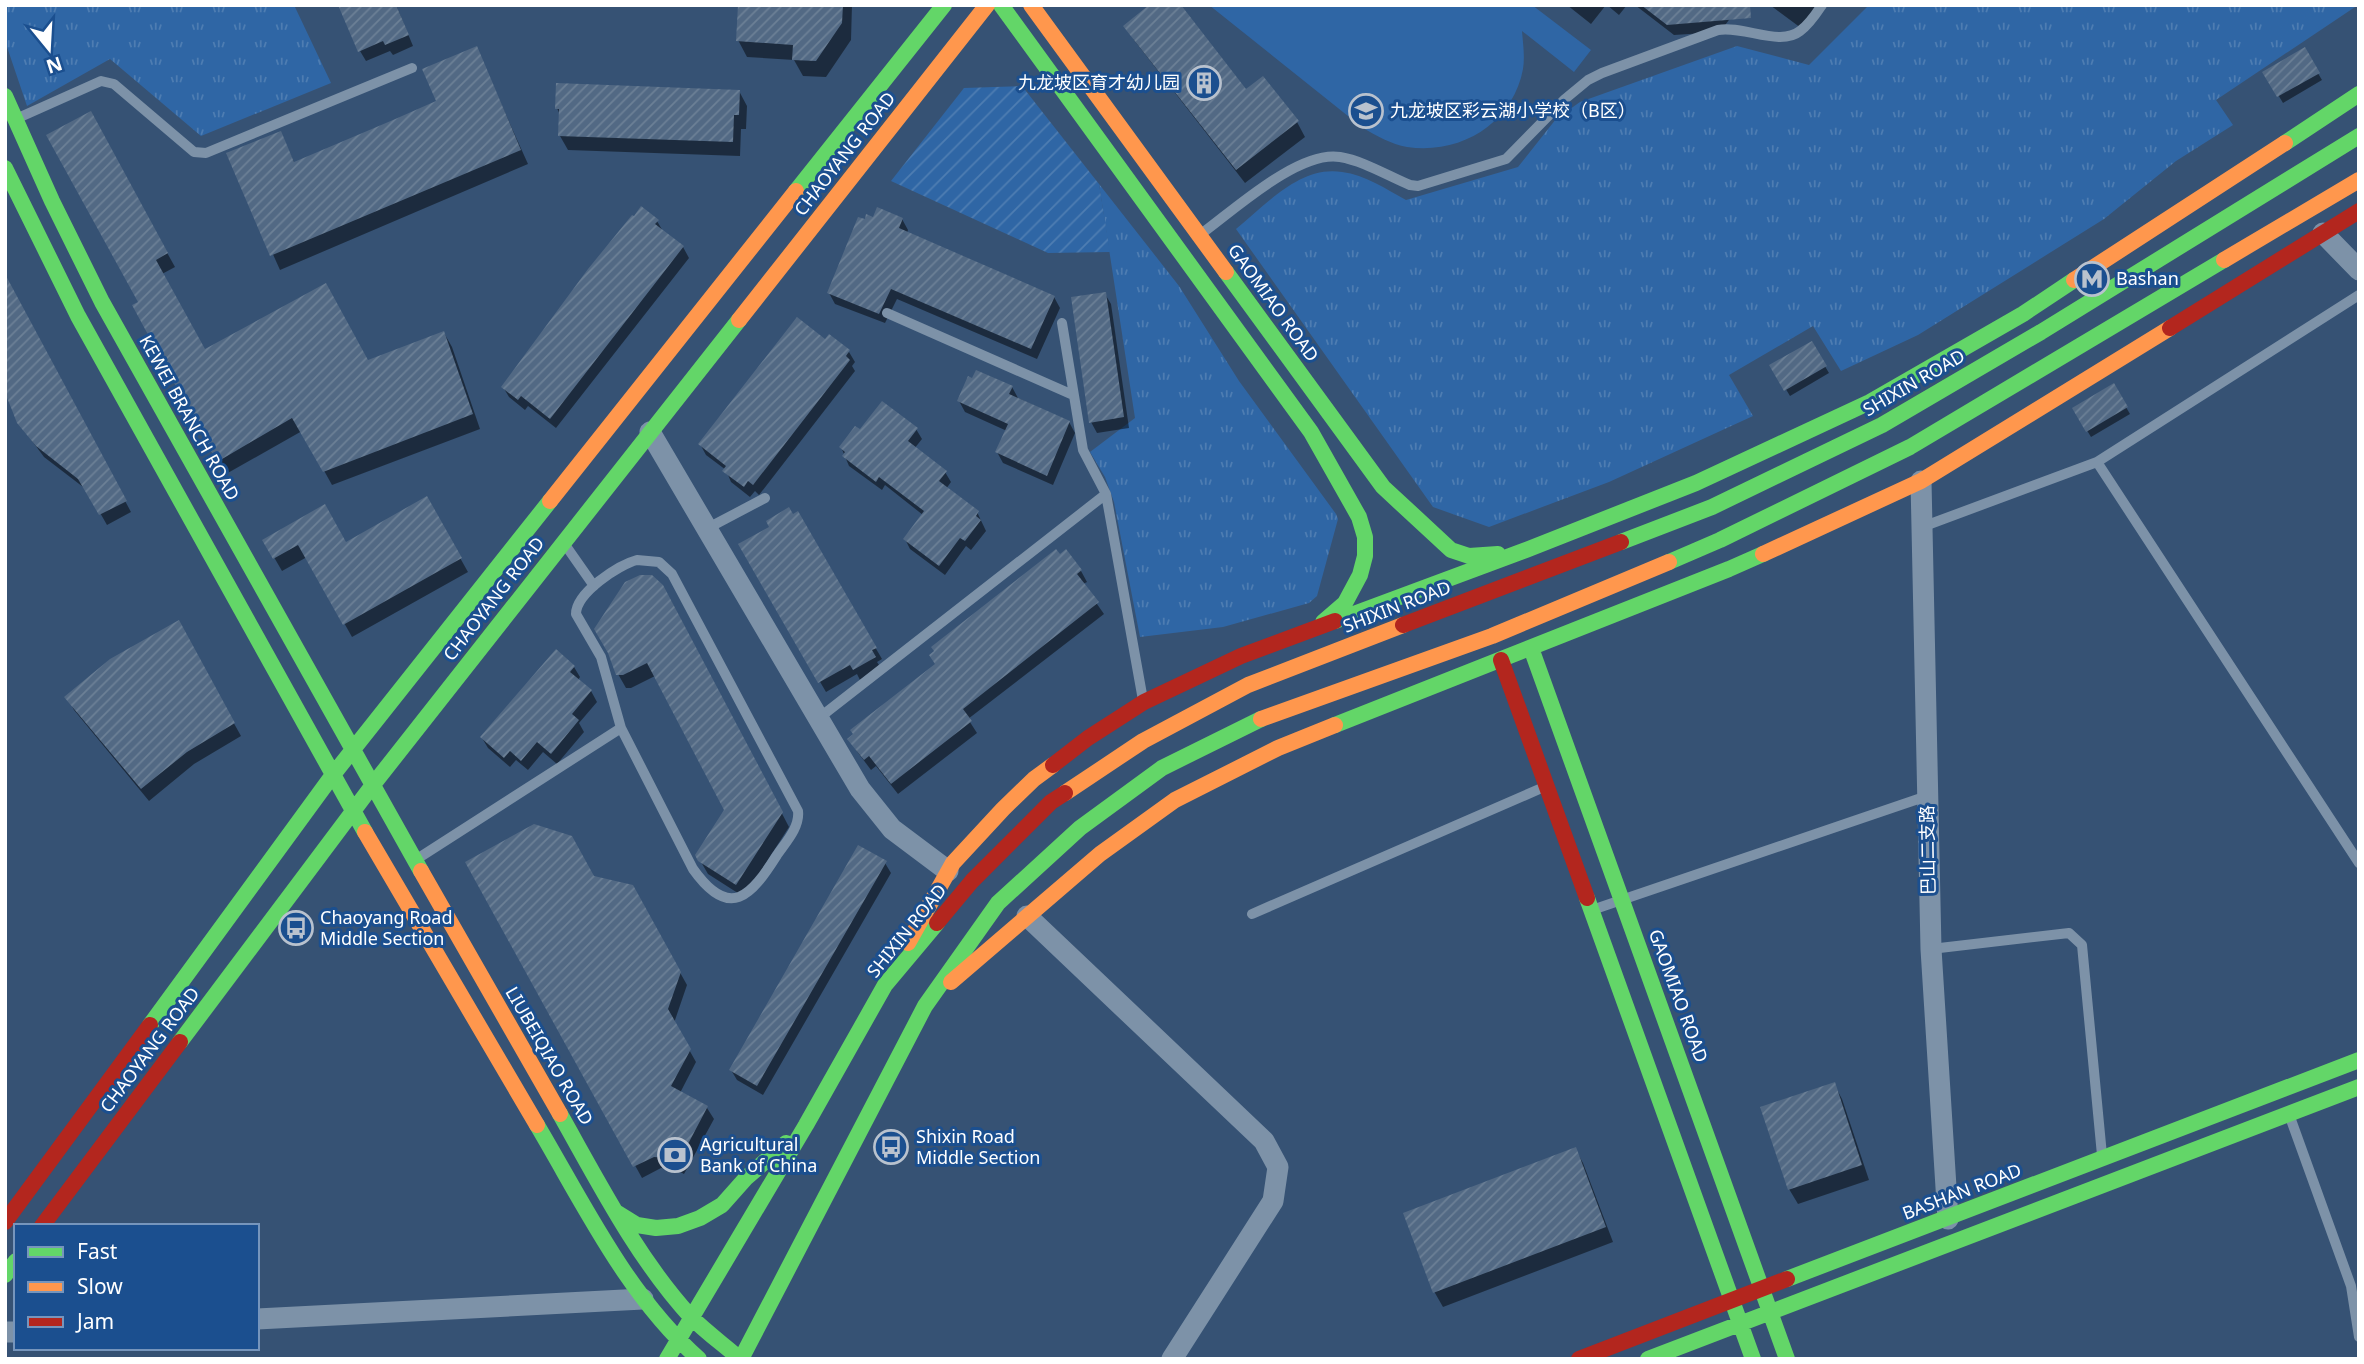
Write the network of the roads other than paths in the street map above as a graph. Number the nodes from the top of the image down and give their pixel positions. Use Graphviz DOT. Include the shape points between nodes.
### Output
graph roads {
  1 [pos="928,5"];
  2 [pos="944,5"];
  3 [pos="987,5"];
  4 [pos="1001,5"];
  5 [pos="1031,5"];
  6 [pos="1822,5"];
  7 [pos="925,30"];
  8 [pos="412,68"];
  9 [pos="2359,94"];
  10 [pos="5,96"];
  11 [pos="10,122"];
  12 [pos="2359,136"];
  13 [pos="5,168"];
  14 [pos="2359,180"];
  15 [pos="2359,211"];
  16 [pos="2323,233"];
  17 [pos="1200,235"];
  18 [pos="2359,270"];
  19 [pos="2359,295"];
  20 [pos="887,313"];
  21 [pos="1062,323"];
  22 [pos="1073,395"];
  23 [pos="650,432"];
  24 [pos="1311,432"];
  25 [pos="2096,461"];
  26 [pos="1921,481"];
  27 [pos="1383,487"];
  28 [pos="1106,494"];
  29 [pos="765,498"];
  30 [pos="1922,527"];
  31 [pos="708,528"];
  32 [pos="563,542"];
  33 [pos="1526,550"];
  34 [pos="594,586"];
  35 [pos="1317,627"];
  36 [pos="1531,648"];
  37 [pos="1501,660"];
  38 [pos="1143,702"];
  39 [pos="818,718"];
  40 [pos="621,728"];
  41 [pos="352,751"];
  42 [pos="332,776"];
  43 [pos="372,786"];
  44 [pos="1546,786"];
  45 [pos="1927,796"];
  46 [pos="354,810"];
  47 [pos="415,860"];
  48 [pos="2359,863"];
  49 [pos="948,871"];
  50 [pos="1623,899"];
  51 [pos="1591,910"];
  52 [pos="1252,914"];
  53 [pos="1027,916"];
  54 [pos="1931,949"];
  55 [pos="885,985"];
  56 [pos="925,1006"];
  57 [pos="2359,1060"];
  58 [pos="2359,1087"];
  59 [pos="2289,1114"];
  60 [pos="806,1125"];
  61 [pos="2102,1159"];
  62 [pos="616,1212"];
  63 [pos="1948,1219"];
  64 [pos="5,1222"];
  65 [pos="44,1224"];
  66 [pos="2355,1284"];
  67 [pos="1762,1289"];
  68 [pos="643,1299"];
  69 [pos="1732,1301"];
  70 [pos="1770,1312"];
  71 [pos="259,1319"];
  72 [pos="693,1319"];
  73 [pos="1740,1324"];
  74 [pos="2359,1337"];
  75 [pos="677,1341"];
  76 [pos="667,1359"];
  77 [pos="699,1359"];
  78 [pos="740,1359"];
  79 [pos="1172,1359"];
  80 [pos="1578,1359"];
  81 [pos="1648,1359"];
  82 [pos="1753,1359"];
  83 [pos="1787,1359"];
  1 -- 7 [label="street"];
  2 -- 7 [label="street, CHAOYANG ROAD"];
  3 -- 23 [label="street, CHAOYANG ROAD"];
  4 -- 24 [label="street"];
  5 -- 17 [label="street, GAOMIAO ROAD"];
  6 -- 17 [label="lane" via="1792,36 1718,30 1602,73 1577,88 1512,155 1496,164 1418,186 1350,159 1314,158 1288,171"];
  7 -- 41 [label="street, CHAOYANG ROAD"];
  8 -- 11 [label="lane" via="206,153 194,152 114,84 102,80"];
  9 -- 33 [label="street" via="2023,314 1870,402 1696,483"];
  10 -- 11 [label="street, KEWEI BRANCH ROAD"];
  11 -- 41 [label="street, KEWEI BRANCH ROAD" via="102,302"];
  12 -- 55 [label="street, SHIXIN ROAD" via="1882,425 1712,507 1248,685 1143,741 1051,802 972,881"];
  13 -- 42 [label="street" via="78,316"];
  14 -- 56 [label="street" via="1910,447 1756,523 1492,636 1264,716 1162,768 1080,828 998,903"];
  15 -- 16 [label="street"];
  16 -- 18 [label="street"];
  16 -- 26 [label="street"];
  17 -- 27 [label="street, GAOMIAO ROAD"];
  19 -- 25 [label="lane"];
  20 -- 22 [label="lane"];
  21 -- 22 [label="lane"];
  22 -- 28 [label="lane" via="1083,450"];
  23 -- 31 [label="street"];
  23 -- 32 [label="street, CHAOYANG ROAD"];
  24 -- 27 [label="street" via="1367,514 1383,516"];
  24 -- 35 [label="street" via="1366,537 1366,556 1354,590"];
  25 -- 30 [label="lane"];
  25 -- 48 [label="lane"];
  26 -- 30 [label="street, 巴山二支路"];
  26 -- 36 [label="street" via="1729,569"];
  27 -- 33 [label="street, GAOMIAO ROAD" via="1451,550 1484,556"];
  28 -- 38 [label="lane"];
  28 -- 39 [label="lane"];
  29 -- 31 [label="lane"];
  30 -- 45 [label="street, 巴山二支路"];
  31 -- 39 [label="street"];
  32 -- 34 [label="lane"];
  32 -- 43 [label="street, CHAOYANG ROAD"];
  33 -- 35 [label="street"];
  34 -- 40 [label="lane" via="578,603 576,614 601,657"];
  34 -- 40 [label="lane" via="627,563 649,559 667,568 798,811 797,825 752,890 726,898 701,881"];
  35 -- 38 [label="street"];
  36 -- 37 [label="street"];
  36 -- 50 [label="street, GAOMIAO ROAD"];
  37 -- 44 [label="street"];
  37 -- 53 [label="street" via="1278,748 1175,800 1100,853"];
  38 -- 49 [label="street" via="1034,779"];
  39 -- 49 [label="street" via="883,819"];
  40 -- 47 [label="lane"];
  41 -- 42 [label="street, CHAOYANG ROAD"];
  41 -- 43 [label="street, LIUBEIQIAO ROAD"];
  42 -- 46 [label="street"];
  42 -- 64 [label="street, CHAOYANG ROAD"];
  43 -- 46 [label="street, CHAOYANG ROAD"];
  43 -- 47 [label="street, LIUBEIQIAO ROAD"];
  44 -- 51 [label="street"];
  44 -- 52 [label="lane"];
  45 -- 50 [label="lane"];
  45 -- 54 [label="street, 巴山二支路"];
  46 -- 65 [label="street, CHAOYANG ROAD"];
  46 -- 68 [label="street" via="594,1224"];
  47 -- 62 [label="street, LIUBEIQIAO ROAD"];
  49 -- 55 [label="street"];
  50 -- 51 [label="lane"];
  50 -- 67 [label="street, GAOMIAO ROAD"];
  51 -- 69 [label="street"];
  53 -- 56 [label="street"];
  53 -- 79 [label="street" via="1264,1140 1278,1167 1273,1201"];
  54 -- 61 [label="lane" via="2069,933 2082,945"];
  54 -- 63 [label="street, 巴山二支路"];
  55 -- 60 [label="street, SHIXIN ROAD"];
  56 -- 78 [label="street"];
  57 -- 61 [label="street, BASHAN ROAD"];
  58 -- 59 [label="street"];
  59 -- 66 [label="lane"];
  59 -- 70 [label="street"];
  60 -- 62 [label="street" via="722,1205 700,1219 656,1228 637,1225"];
  60 -- 72 [label="street, SHIXIN ROAD"];
  61 -- 63 [label="street, BASHAN ROAD"];
  62 -- 72 [label="street, LIUBEIQIAO ROAD" via="654,1272"];
  63 -- 67 [label="street, BASHAN ROAD"];
  66 -- 74 [label="lane"];
  67 -- 69 [label="street, BASHAN ROAD"];
  67 -- 70 [label="street, GAOMIAO ROAD"];
  68 -- 71 [label="street"];
  68 -- 75 [label="street"];
  69 -- 73 [label="street"];
  69 -- 80 [label="street, BASHAN ROAD"];
  70 -- 73 [label="street"];
  70 -- 83 [label="street, GAOMIAO ROAD"];
  72 -- 75 [label="street, SHIXIN ROAD"];
  72 -- 78 [label="street, LIUBEIQIAO ROAD"];
  73 -- 81 [label="street"];
  73 -- 82 [label="street"];
  75 -- 76 [label="street, SHIXIN ROAD"];
  75 -- 77 [label="street"];
}
